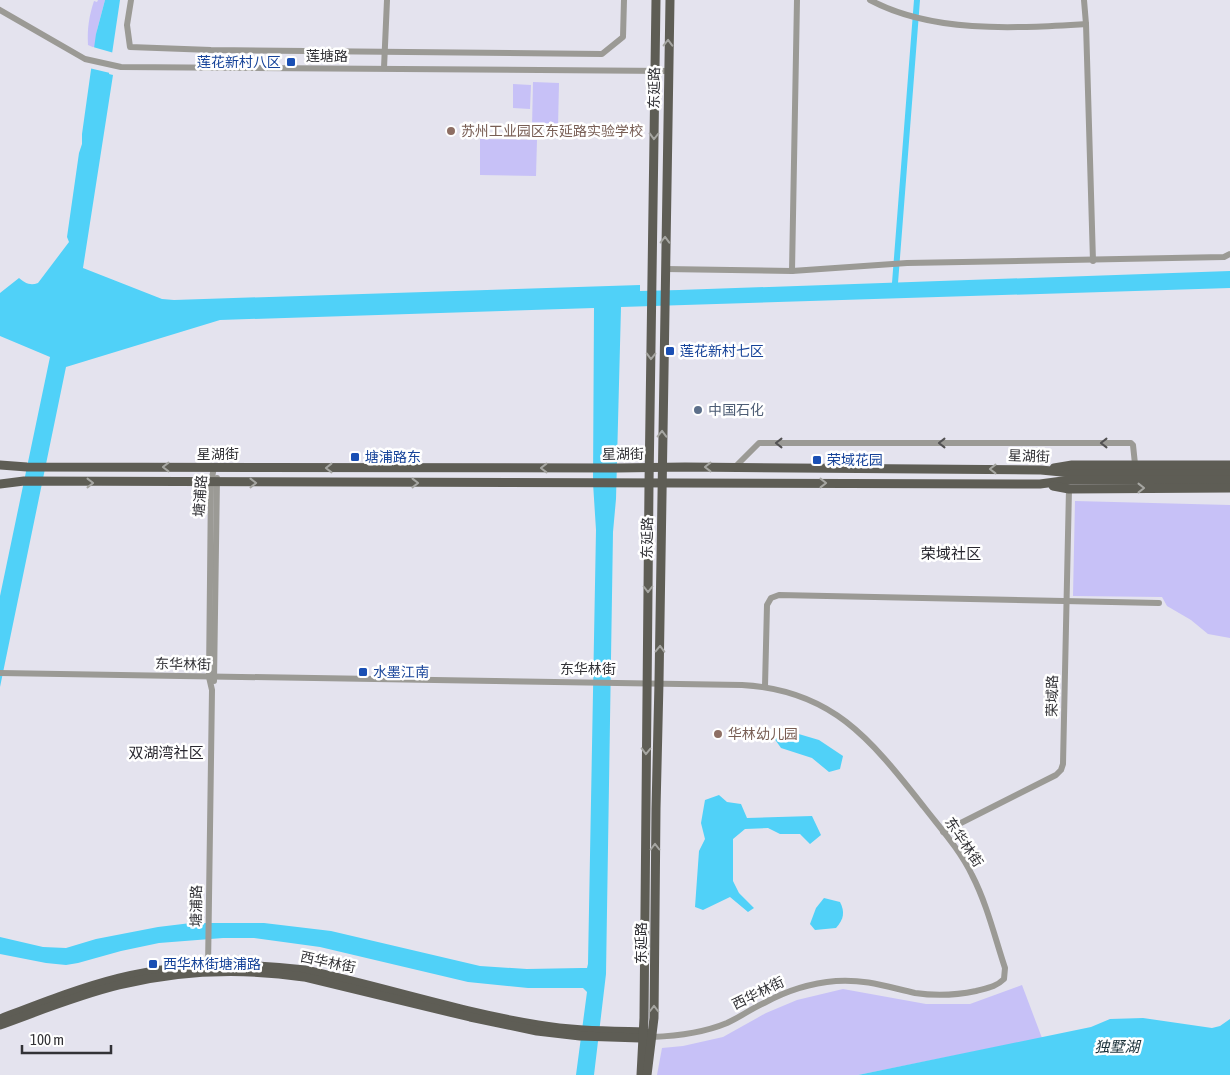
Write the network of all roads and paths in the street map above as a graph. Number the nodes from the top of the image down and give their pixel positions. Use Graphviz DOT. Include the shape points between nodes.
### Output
graph roads {
  1 [pos="131,0"];
  2 [pos="386,0"];
  3 [pos="624,0"];
  4 [pos="656,0"];
  5 [pos="670,0"];
  6 [pos="797,0"];
  7 [pos="870,0"];
  8 [pos="1084,0"];
  9 [pos="0,10"];
  10 [pos="1086,24"];
  11 [pos="385,52"];
  12 [pos="384,68"];
  13 [pos="655,70"];
  14 [pos="668,71"];
  15 [pos="1230,254"];
  16 [pos="1093,260"];
  17 [pos="665,269"];
  18 [pos="792,271"];
  19 [pos="1135,464"];
  20 [pos="1230,464"];
  21 [pos="0,466"];
  22 [pos="214,467"];
  23 [pos="649,467"];
  24 [pos="662,467"];
  25 [pos="735,467"];
  26 [pos="1041,470"];
  27 [pos="1230,472"];
  28 [pos="1230,480"];
  29 [pos="0,482"];
  30 [pos="214,483"];
  31 [pos="662,483"];
  32 [pos="649,484"];
  33 [pos="1040,484"];
  34 [pos="1230,488"];
  35 [pos="1069,489"];
  36 [pos="1066,600"];
  37 [pos="1159,603"];
  38 [pos="1,674"];
  39 [pos="212,677"];
  40 [pos="647,682"];
  41 [pos="659,682"];
  42 [pos="765,686"];
  43 [pos="943,832"];
  44 [pos="208,968"];
  45 [pos="995,986"];
  46 [pos="0,1019"];
  47 [pos="0,1025"];
  48 [pos="647,1036"];
  49 [pos="641,1075"];
  50 [pos="647,1075"];
  1 -- 11 [label="street" via="126,25 130,47"];
  2 -- 11 [label="street"];
  3 -- 11 [label="street" via="624,37 602,54"];
  4 -- 13 [label="main road, 东延路"];
  14 -- 5 [label="main road, 东延路, one-way"];
  6 -- 18 [label="street"];
  7 -- 10 [label="street" via="942,23 1021,27"];
  8 -- 10 [label="street"];
  9 -- 12 [label="street, 莲塘路" via="85,59 121,67"];
  10 -- 16 [label="street"];
  11 -- 12 [label="street"];
  12 -- 13 [label="street, 莲塘路"];
  13 -- 14 [label="street, 莲塘路"];
  13 -- 23 [label="main road, 东延路, one-way"];
  17 -- 14 [label="main road, 东延路, one-way"];
  15 -- 16 [label="street" via="1224,257"];
  16 -- 18 [label="street" via="907,263"];
  17 -- 18 [label="street"];
  24 -- 17 [label="main road, 东延路, one-way"];
  19 -- 20 [label="main road"];
  19 -- 25 [label="street, one-way" via="1135,448 1131,443 759,442"];
  19 -- 26 [label="main road" via="1072,465"];
  22 -- 21 [label="main road, 星湖街, one-way"];
  23 -- 22 [label="main road, 星湖街, one-way"];
  22 -- 30 [label="street, 塘浦路"];
  23 -- 24 [label="main road, 星湖街"];
  23 -- 32 [label="main road, 东延路"];
  25 -- 24 [label="main road, 星湖街, one-way"];
  24 -- 31 [label="main road, 东延路"];
  26 -- 25 [label="main road, 星湖街, one-way"];
  26 -- 27 [label="main road, 星湖街" via="1072,473"];
  28 -- 33 [label="main road, 星湖街" via="1070,480"];
  29 -- 30 [label="main road, 星湖街, one-way"];
  30 -- 32 [label="main road, 星湖街, one-way"];
  30 -- 39 [label="street, 塘浦路"];
  31 -- 32 [label="main road, 星湖街"];
  31 -- 33 [label="main road, 星湖街, one-way"];
  41 -- 31 [label="main road, 东延路, one-way"];
  32 -- 40 [label="main road, 东延路, one-way"];
  33 -- 35 [label="main road"];
  35 -- 34 [label="main road, one-way"];
  35 -- 36 [label="street, 荣域路"];
  36 -- 37 [label="street"];
  36 -- 42 [label="street" via="779,595 767,604"];
  36 -- 43 [label="street, 荣域路" via="1061,770"];
  38 -- 39 [label="street, 东华林街"];
  39 -- 40 [label="street, 东华林街"];
  39 -- 44 [label="street, 塘浦路"];
  40 -- 41 [label="street, 东华林街"];
  40 -- 48 [label="main road, 东延路, one-way"];
  41 -- 42 [label="street, 东华林街"];
  48 -- 41 [label="main road, 东延路, one-way"];
  42 -- 43 [label="street, 东华林街" via="820,705 854,726"];
  43 -- 45 [label="street, 东华林街" via="968,867 985,908 1005,968 1004,979"];
  44 -- 46 [label="main road, 西华林街" via="153,971 118,978"];
  44 -- 47 [label="main road, 西华林街" via="118,985"];
  44 -- 48 [label="main road, 西华林街" via="304,977 557,1034"];
  45 -- 48 [label="street, 西华林街" via="961,993 926,994 861,981 822,983 774,997 712,1028 682,1035"];
  48 -- 49 [label="main road, 东延路"];
  48 -- 50 [label="main road, 东延路"];
}
